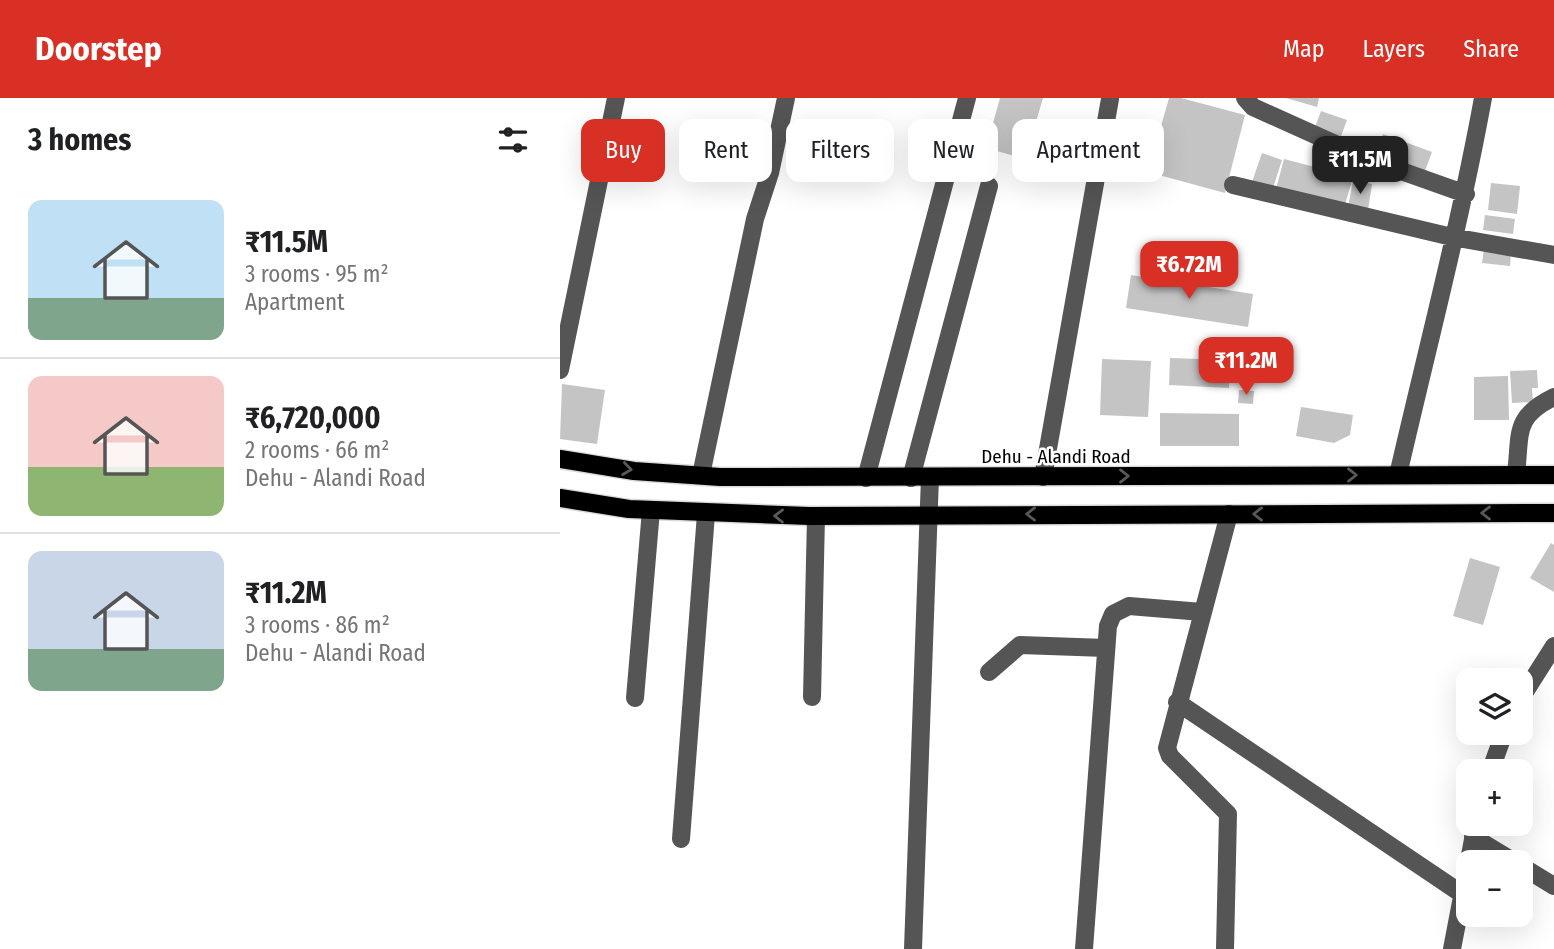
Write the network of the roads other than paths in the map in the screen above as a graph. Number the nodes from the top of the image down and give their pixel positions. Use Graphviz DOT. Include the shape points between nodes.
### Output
graph roads {
  1 [pos="616,98"];
  2 [pos="786,98"];
  3 [pos="967,98"];
  4 [pos="1245,98"];
  5 [pos="1483,98"];
  6 [pos="1110,99"];
  7 [pos="1233,185"];
  8 [pos="989,186"];
  9 [pos="1466,194"];
  10 [pos="1452,237"];
  11 [pos="1554,255"];
  12 [pos="560,370"];
  13 [pos="1554,397"];
  14 [pos="560,459"];
  15 [pos="1516,474"];
  16 [pos="701,475"];
  17 [pos="1398,475"];
  18 [pos="1554,475"];
  19 [pos="930,477"];
  20 [pos="1043,477"];
  21 [pos="866,478"];
  22 [pos="911,478"];
  23 [pos="560,498"];
  24 [pos="651,510"];
  25 [pos="1554,513"];
  26 [pos="706,514"];
  27 [pos="1229,514"];
  28 [pos="929,515"];
  29 [pos="816,516"];
  30 [pos="1202,612"];
  31 [pos="1554,646"];
  32 [pos="1106,648"];
  33 [pos="989,671"];
  34 [pos="1533,679"];
  35 [pos="812,697"];
  36 [pos="635,698"];
  37 [pos="1177,702"];
  38 [pos="1482,836"];
  39 [pos="681,839"];
  40 [pos="1499,850"];
  41 [pos="1533,874"];
  42 [pos="1554,886"];
  43 [pos="1456,890"];
  44 [pos="1456,927"];
  45 [pos="914,949"];
  46 [pos="1084,949"];
  47 [pos="1225,949"];
  48 [pos="1452,949"];
  1 -- 12 [label="street"];
  2 -- 16 [label="street" via="755,219"];
  3 -- 21 [label="street"];
  4 -- 9 [label="street" via="1253,107 1373,161"];
  5 -- 9 [label="street"];
  6 -- 20 [label="street"];
  7 -- 10 [label="street"];
  8 -- 22 [label="street"];
  9 -- 10 [label="street"];
  10 -- 11 [label="street"];
  10 -- 17 [label="street"];
  13 -- 15 [label="street" via="1533,408 1522,422"];
  14 -- 16 [label="main road, Dehu - Alandi Road, one-way" via="634,471"];
  15 -- 17 [label="main road, Dehu - Alandi Road"];
  15 -- 18 [label="main road, Dehu - Alandi Road"];
  16 -- 21 [label="main road, Dehu - Alandi Road"];
  20 -- 17 [label="main road, Dehu - Alandi Road, one-way"];
  19 -- 20 [label="main road, Dehu - Alandi Road"];
  19 -- 22 [label="main road, Dehu - Alandi Road"];
  19 -- 28 [label="street"];
  21 -- 22 [label="main road, Dehu - Alandi Road"];
  23 -- 24 [label="main road"];
  24 -- 26 [label="main road"];
  24 -- 36 [label="street"];
  25 -- 27 [label="main road, one-way"];
  29 -- 26 [label="main road, one-way"];
  26 -- 39 [label="street"];
  27 -- 28 [label="main road, one-way"];
  27 -- 30 [label="street"];
  28 -- 29 [label="main road"];
  28 -- 45 [label="street"];
  29 -- 35 [label="street"];
  30 -- 32 [label="street" via="1120,608 1108,626"];
  30 -- 37 [label="street"];
  31 -- 34 [label="street"];
  32 -- 33 [label="street" via="1020,645"];
  32 -- 46 [label="street"];
  37 -- 43 [label="street"];
  37 -- 47 [label="street" via="1168,735 1170,756 1228,814"];
  38 -- 40 [label="street"];
  41 -- 42 [label="street"];
  44 -- 48 [label="street"];
}
